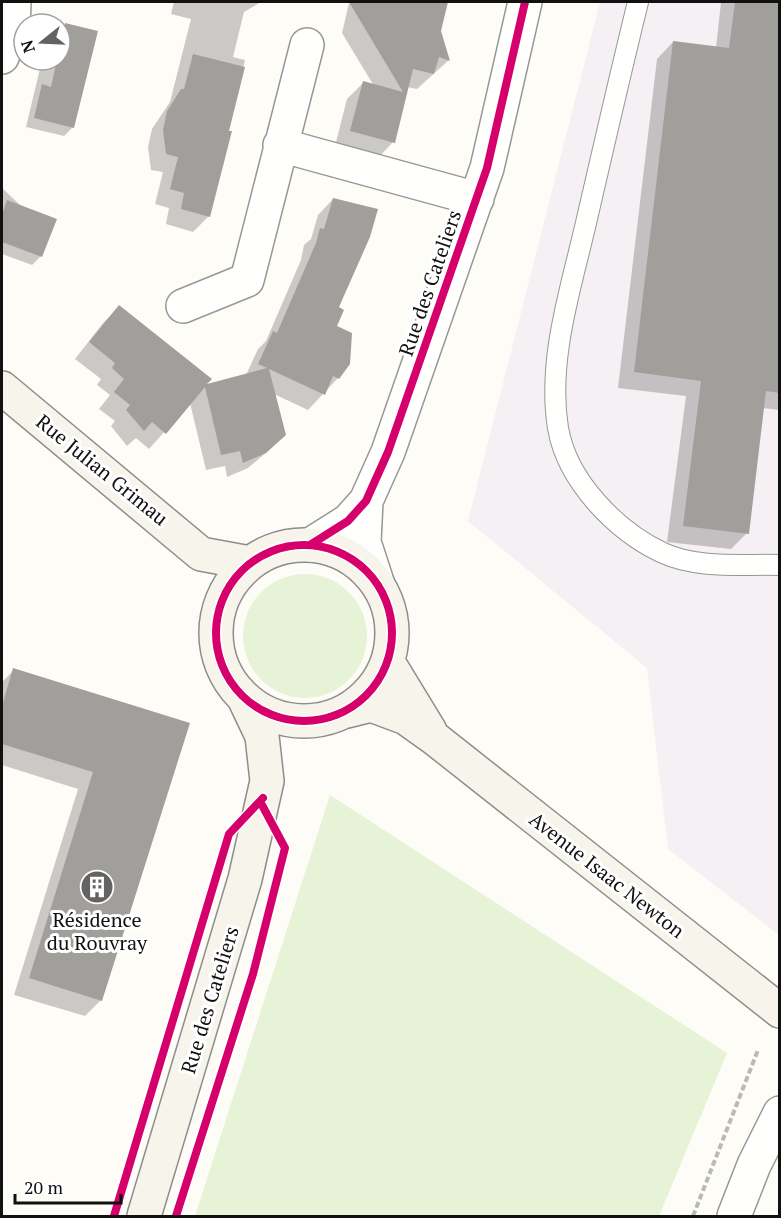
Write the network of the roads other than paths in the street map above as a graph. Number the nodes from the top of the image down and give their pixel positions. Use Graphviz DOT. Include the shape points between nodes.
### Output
graph roads {
  1 [pos="14,2"];
  2 [pos="525,2"];
  3 [pos="638,2"];
  4 [pos="307,45"];
  5 [pos="2,57"];
  6 [pos="280,145"];
  7 [pos="477,199"];
  8 [pos="183,306"];
  9 [pos="2,388"];
  10 [pos="366,501"];
  11 [pos="310,545"];
  12 [pos="201,554"];
  13 [pos="250,563"];
  14 [pos="780,565"];
  15 [pos="378,585"];
  16 [pos="218,616"];
  17 [pos="388,662"];
  18 [pos="244,698"];
  19 [pos="347,711"];
  20 [pos="316,721"];
  21 [pos="434,738"];
  22 [pos="267,781"];
  23 [pos="780,1011"];
  24 [pos="780,1113"];
  25 [pos="144,1216"];
  26 [pos="734,1216"];
  1 -- 5 [label="street" via="13,28"];
  2 -- 7 [label="street, Rue des Cateliers"];
  3 -- 14 [label="lane" via="562,327 556,384 559,430 578,480 612,520 664,553 712,564"];
  4 -- 6 [label="street"];
  6 -- 7 [label="street"];
  6 -- 8 [label="street" via="248,280"];
  7 -- 10 [label="street, Rue des Cateliers" via="388,452"];
  9 -- 12 [label="street, Rue Julian Grimau"];
  10 -- 11 [label="street, Rue des Cateliers" via="348,521"];
  10 -- 15 [label="street, Rue des Cateliers" via="364,542"];
  11 -- 13 [label="street" via="289,546"];
  11 -- 15 [label="street" via="330,548 349,557"];
  12 -- 13 [label="street, Rue Julian Grimau"];
  12 -- 16 [label="street"];
  13 -- 16 [label="street" via="230,587"];
  15 -- 17 [label="street" via="389,610 393,636"];
  16 -- 18 [label="street" via="220,660"];
  17 -- 19 [label="street" via="364,698"];
  17 -- 21 [label="street, Avenue Isaac Newton"];
  18 -- 20 [label="street" via="278,718"];
  18 -- 22 [label="street, Rue des Cateliers" via="262,736"];
  19 -- 20 [label="street"];
  19 -- 21 [label="street, Avenue Isaac Newton" via="371,705 406,718"];
  20 -- 22 [label="street, Rue des Cateliers" via="300,727"];
  21 -- 23 [label="street, Avenue Isaac Newton"];
  22 -- 25 [label="street, Rue des Cateliers" via="245,879"];
  24 -- 26 [label="street"];
}
